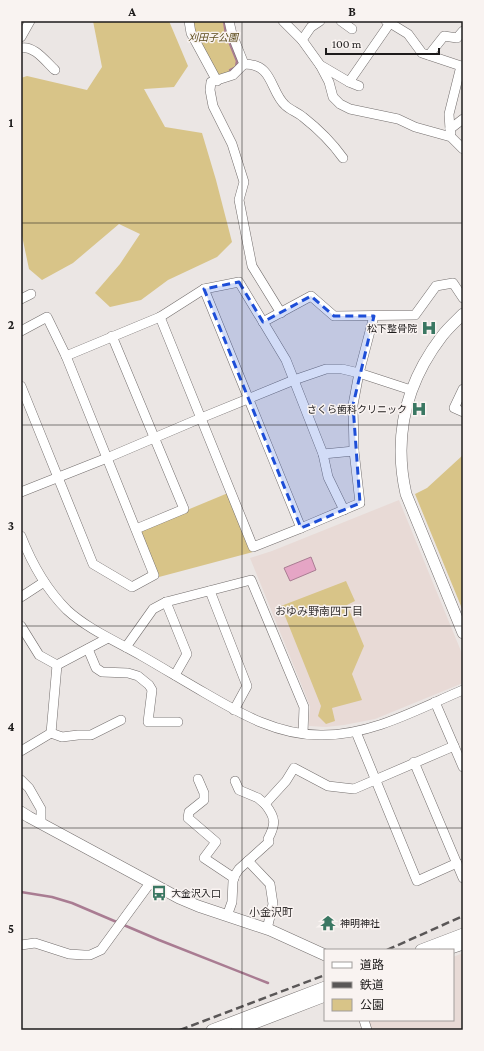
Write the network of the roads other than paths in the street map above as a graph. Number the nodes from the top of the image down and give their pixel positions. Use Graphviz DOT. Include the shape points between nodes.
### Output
graph roads {
  1 [pos="30,21"];
  2 [pos="189,21"];
  3 [pos="229,21"];
  4 [pos="285,21"];
  5 [pos="320,21"];
  6 [pos="341,21"];
  7 [pos="388,22"];
  8 [pos="352,28"];
  9 [pos="463,31"];
  10 [pos="21,37"];
  11 [pos="302,40"];
  12 [pos="21,48"];
  13 [pos="429,55"];
  14 [pos="244,64"];
  15 [pos="320,65"];
  16 [pos="462,66"];
  17 [pos="55,70"];
  18 [pos="217,80"];
  19 [pos="349,82"];
  20 [pos="359,86"];
  21 [pos="463,119"];
  22 [pos="451,133"];
  23 [pos="463,149"];
  24 [pos="343,158"];
  25 [pos="204,289"];
  26 [pos="31,294"];
  27 [pos="463,298"];
  28 [pos="21,299"];
  29 [pos="280,313"];
  30 [pos="463,314"];
  31 [pos="374,316"];
  32 [pos="160,317"];
  33 [pos="263,322"];
  34 [pos="21,330"];
  35 [pos="112,336"];
  36 [pos="66,356"];
  37 [pos="359,373"];
  38 [pos="294,380"];
  39 [pos="21,386"];
  40 [pos="463,389"];
  41 [pos="411,390"];
  42 [pos="249,399"];
  43 [pos="463,412"];
  44 [pos="200,418"];
  45 [pos="154,438"];
  46 [pos="354,451"];
  47 [pos="323,454"];
  48 [pos="107,458"];
  49 [pos="58,478"];
  50 [pos="21,492"];
  51 [pos="344,510"];
  52 [pos="301,528"];
  53 [pos="136,529"];
  54 [pos="21,536"];
  55 [pos="44,582"];
  56 [pos="210,590"];
  57 [pos="21,597"];
  58 [pos="166,602"];
  59 [pos="21,626"];
  60 [pos="463,633"];
  61 [pos="108,638"];
  62 [pos="126,647"];
  63 [pos="88,649"];
  64 [pos="57,665"];
  65 [pos="175,675"];
  66 [pos="463,690"];
  67 [pos="435,702"];
  68 [pos="234,710"];
  69 [pos="121,720"];
  70 [pos="178,722"];
  71 [pos="356,732"];
  72 [pos="51,733"];
  73 [pos="303,733"];
  74 [pos="454,746"];
  75 [pos="21,752"];
  76 [pos="414,762"];
  77 [pos="463,767"];
  78 [pos="375,778"];
  79 [pos="198,779"];
  80 [pos="21,780"];
  81 [pos="235,781"];
  82 [pos="265,804"];
  83 [pos="21,812"];
  84 [pos="41,824"];
  85 [pos="248,861"];
  86 [pos="457,864"];
  87 [pos="234,878"];
  88 [pos="463,878"];
  89 [pos="150,883"];
  90 [pos="228,916"];
  91 [pos="267,929"];
  92 [pos="463,934"];
  93 [pos="463,944"];
  94 [pos="21,945"];
  95 [pos="424,949"];
  96 [pos="448,949"];
  97 [pos="324,955"];
  98 [pos="324,987"];
  99 [pos="324,996"];
  100 [pos="212,1030"];
  101 [pos="237,1030"];
  1 -- 10 [label="street"];
  2 -- 18 [label="street" via="191,33"];
  3 -- 14 [label="street"];
  4 -- 11 [label="street"];
  5 -- 11 [label="street" via="311,27"];
  6 -- 8 [label="street"];
  7 -- 13 [label="street" via="408,34 422,53"];
  7 -- 19 [label="street"];
  9 -- 13 [label="street" via="457,38 444,36"];
  11 -- 15 [label="street"];
  12 -- 17 [label="street" via="32,50"];
  13 -- 16 [label="street"];
  14 -- 18 [label="street" via="233,75"];
  14 -- 24 [label="street" via="251,64 264,71 281,101 334,145"];
  15 -- 19 [label="street"];
  15 -- 22 [label="street" via="333,97 340,104 350,109 398,119 415,127"];
  16 -- 22 [label="street" via="449,114"];
  18 -- 29 [label="street" via="211,82 213,106 232,144 244,182 239,200 252,266"];
  19 -- 20 [label="street"];
  21 -- 22 [label="street"];
  22 -- 23 [label="street"];
  25 -- 32 [label="street"];
  25 -- 33 [label="street" via="239,282"];
  25 -- 42 [label="street"];
  26 -- 28 [label="street"];
  27 -- 31 [label="street" via="453,284 436,286 416,315"];
  29 -- 31 [label="street" via="311,296 334,316"];
  29 -- 33 [label="street"];
  30 -- 41 [label="street" via="442,335 425,361"];
  31 -- 37 [label="street"];
  32 -- 35 [label="street"];
  32 -- 44 [label="street"];
  33 -- 38 [label="street" via="286,360"];
  34 -- 36 [label="street" via="47,317"];
  35 -- 36 [label="street"];
  35 -- 45 [label="street"];
  36 -- 48 [label="street"];
  37 -- 38 [label="street" via="326,369"];
  37 -- 41 [label="street"];
  37 -- 46 [label="street" via="353,405"];
  38 -- 42 [label="street"];
  38 -- 47 [label="street"];
  39 -- 49 [label="street"];
  40 -- 43 [label="street" via="454,408"];
  41 -- 60 [label="street" via="403,419 400,452 402,477 406,494"];
  42 -- 44 [label="street"];
  42 -- 52 [label="street"];
  44 -- 45 [label="street"];
  44 -- 52 [label="street" via="252,547"];
  45 -- 48 [label="street"];
  45 -- 53 [label="street" via="184,509"];
  46 -- 47 [label="street"];
  46 -- 51 [label="street" via="360,503"];
  47 -- 51 [label="street" via="328,477"];
  48 -- 49 [label="street"];
  48 -- 53 [label="street"];
  49 -- 50 [label="street"];
  49 -- 53 [label="street" via="93,564 132,587 154,575"];
  51 -- 52 [label="street"];
  54 -- 55 [label="street"];
  55 -- 57 [label="street"];
  55 -- 61 [label="street" via="78,619"];
  56 -- 58 [label="street"];
  56 -- 68 [label="street" via="247,686"];
  56 -- 73 [label="street" via="251,580 304,707"];
  58 -- 62 [label="street" via="153,609"];
  58 -- 65 [label="street" via="187,654"];
  59 -- 64 [label="street" via="39,655"];
  61 -- 62 [label="street"];
  61 -- 63 [label="street"];
  62 -- 65 [label="street"];
  63 -- 64 [label="street"];
  63 -- 70 [label="street" via="96,668 102,672 128,673 138,676 149,685 152,690 148,722"];
  64 -- 72 [label="street"];
  65 -- 68 [label="street"];
  66 -- 67 [label="street"];
  67 -- 71 [label="street" via="375,727"];
  67 -- 74 [label="street"];
  68 -- 73 [label="street" via="272,727"];
  69 -- 72 [label="street" via="91,735 62,737"];
  71 -- 73 [label="street" via="321,735"];
  71 -- 78 [label="street"];
  72 -- 75 [label="street"];
  74 -- 76 [label="street"];
  74 -- 77 [label="street"];
  76 -- 78 [label="street"];
  76 -- 86 [label="street"];
  78 -- 82 [label="street" via="354,788 328,786 294,768"];
  78 -- 86 [label="street" via="417,881"];
  79 -- 87 [label="street" via="204,800 189,812 188,818 216,842 204,858"];
  80 -- 84 [label="street" via="29,788 41,809"];
  81 -- 82 [label="street" via="239,790"];
  82 -- 85 [label="street" via="273,816 274,828 269,842"];
  83 -- 84 [label="street"];
  84 -- 89 [label="street"];
  85 -- 87 [label="street"];
  85 -- 91 [label="street" via="270,884 273,904"];
  86 -- 88 [label="street"];
  87 -- 90 [label="street"];
  89 -- 90 [label="street" via="198,906"];
  89 -- 94 [label="street" via="101,950 84,955 69,954 35,943"];
  90 -- 91 [label="street"];
  91 -- 97 [label="street"];
  92 -- 95 [label="street"];
  93 -- 96 [label="street"];
  98 -- 100 [label="street"];
  99 -- 101 [label="street"];
}
